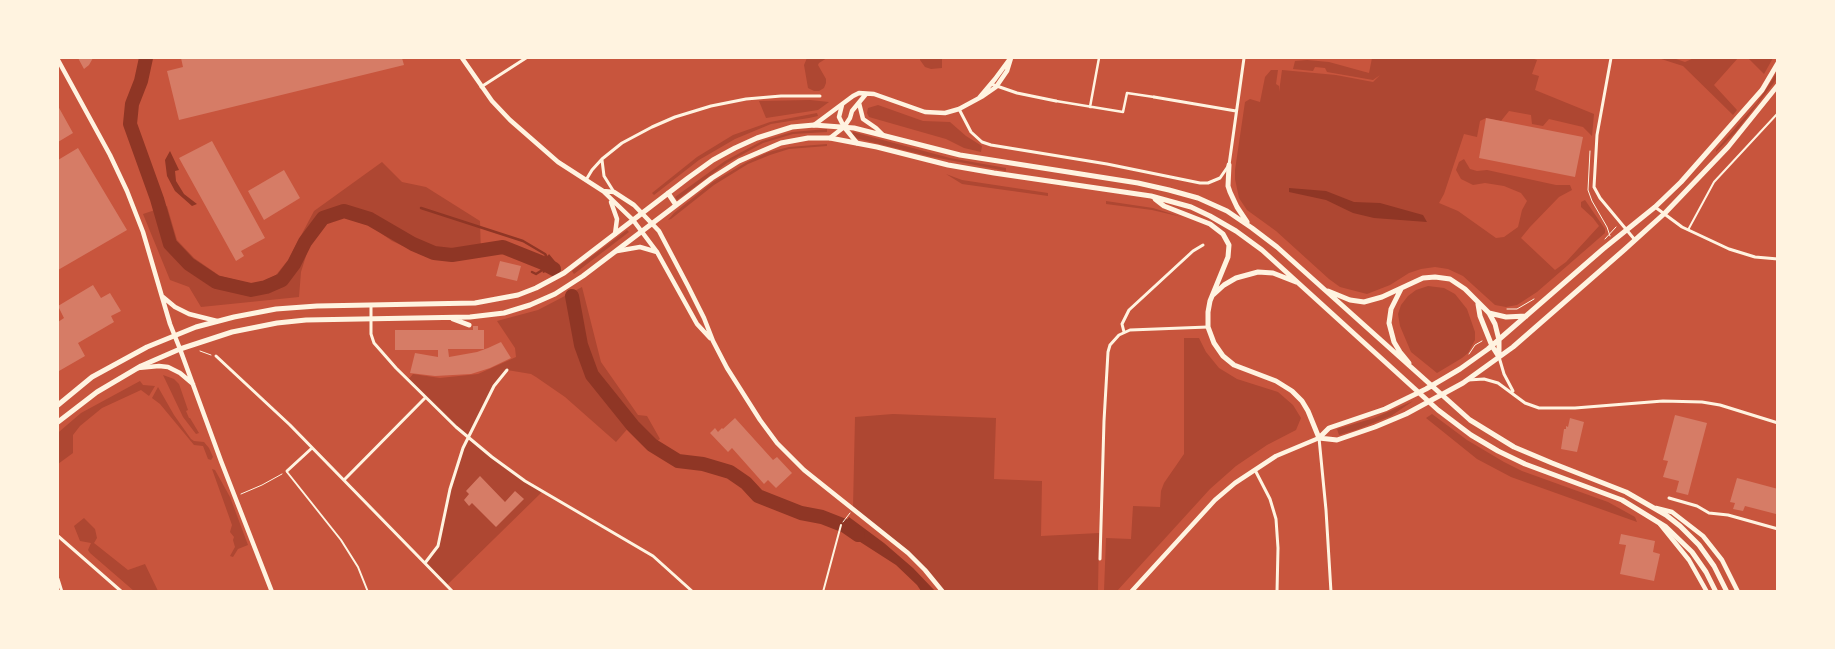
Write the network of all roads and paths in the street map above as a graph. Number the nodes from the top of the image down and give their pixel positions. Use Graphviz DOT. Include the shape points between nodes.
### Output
graph roads {
  1 [pos="462,58"];
  2 [pos="526,58"];
  3 [pos="1010,58"];
  4 [pos="1099,58"];
  5 [pos="1244,58"];
  6 [pos="1611,58"];
  7 [pos="58,60"];
  8 [pos="1778,63"];
  9 [pos="1778,85"];
  10 [pos="994,86"];
  11 [pos="481,87"];
  12 [pos="866,94"];
  13 [pos="820,96"];
  14 [pos="1154,96"];
  15 [pos="1056,100"];
  16 [pos="859,103"];
  17 [pos="842,105"];
  18 [pos="1090,107"];
  19 [pos="959,109"];
  20 [pos="1236,111"];
  21 [pos="1778,114"];
  22 [pos="814,125"];
  23 [pos="844,127"];
  24 [pos="884,134"];
  25 [pos="830,138"];
  26 [pos="857,143"];
  27 [pos="1590,147"];
  28 [pos="602,160"];
  29 [pos="1229,165"];
  30 [pos="586,180"];
  31 [pos="603,191"];
  32 [pos="614,192"];
  33 [pos="668,193"];
  34 [pos="1151,196"];
  35 [pos="610,198"];
  36 [pos="676,205"];
  37 [pos="1655,207"];
  38 [pos="642,213"];
  39 [pos="1665,213"];
  40 [pos="633,220"];
  41 [pos="653,224"];
  42 [pos="1252,228"];
  43 [pos="1626,230"];
  44 [pos="1688,230"];
  45 [pos="643,231"];
  46 [pos="615,234"];
  47 [pos="1606,236"];
  48 [pos="1635,240"];
  49 [pos="666,243"];
  50 [pos="1203,245"];
  51 [pos="617,251"];
  52 [pos="657,252"];
  53 [pos="1778,259"];
  54 [pos="1300,283"];
  55 [pos="1323,289"];
  56 [pos="1401,289"];
  57 [pos="1213,295"];
  58 [pos="162,296"];
  59 [pos="1532,299"];
  60 [pos="1478,304"];
  61 [pos="371,305"];
  62 [pos="1507,310"];
  63 [pos="1489,314"];
  64 [pos="1526,316"];
  65 [pos="450,318"];
  66 [pos="371,319"];
  67 [pos="217,321"];
  68 [pos="469,325"];
  69 [pos="1208,327"];
  70 [pos="1124,332"];
  71 [pos="174,335"];
  72 [pos="1500,340"];
  73 [pos="713,341"];
  74 [pos="1483,341"];
  75 [pos="1475,344"];
  76 [pos="1492,346"];
  77 [pos="180,349"];
  78 [pos="200,351"];
  79 [pos="216,356"];
  80 [pos="1499,357"];
  81 [pos="136,368"];
  82 [pos="507,370"];
  83 [pos="1422,378"];
  84 [pos="1465,381"];
  85 [pos="194,385"];
  86 [pos="1516,395"];
  87 [pos="426,398"];
  88 [pos="58,405"];
  89 [pos="58,422"];
  90 [pos="1778,423"];
  91 [pos="468,438"];
  92 [pos="1319,438"];
  93 [pos="312,448"];
  94 [pos="1255,469"];
  95 [pos="287,471"];
  96 [pos="344,480"];
  97 [pos="235,496"];
  98 [pos="1669,498"];
  99 [pos="1653,507"];
  100 [pos="848,515"];
  101 [pos="1657,521"];
  102 [pos="841,525"];
  103 [pos="1778,529"];
  104 [pos="58,536"];
  105 [pos="1100,559"];
  106 [pos="425,563"];
  107 [pos="58,579"];
  108 [pos="62,592"];
  109 [pos="122,592"];
  110 [pos="272,592"];
  111 [pos="368,592"];
  112 [pos="453,592"];
  113 [pos="693,592"];
  114 [pos="823,592"];
  115 [pos="943,592"];
  116 [pos="1132,592"];
  117 [pos="1277,592"];
  118 [pos="1331,592"];
  119 [pos="1707,592"];
  120 [pos="1716,592"];
  121 [pos="1728,592"];
  122 [pos="1738,592"];
  1 -- 11 [label="street"];
  2 -- 11 [label="street"];
  3 -- 10 [label="street"];
  4 -- 18 [label="street"];
  5 -- 20 [label="street"];
  6 -- 43 [label="street" via="1597,135 1594,187"];
  7 -- 58 [label="street" via="124,183"];
  8 -- 37 [label="main road" via="1762,90 1695,168"];
  9 -- 39 [label="main road" via="1728,147"];
  10 -- 15 [label="street"];
  10 -- 19 [label="street"];
  11 -- 30 [label="street" via="534,142"];
  12 -- 16 [label="street"];
  12 -- 17 [label="street" via="852,96"];
  12 -- 19 [label="street" via="879,95 925,112 945,113"];
  13 -- 28 [label="street" via="753,98 698,110 641,132"];
  14 -- 18 [label="street" via="1127,92 1124,112"];
  14 -- 20 [label="street"];
  15 -- 18 [label="street"];
  16 -- 23 [label="street"];
  16 -- 24 [label="street" via="862,119"];
  17 -- 22 [label="street"];
  17 -- 23 [label="street" via="840,117"];
  19 -- 29 [label="street" via="966,126 976,137 999,147 1200,183 1220,178"];
  20 -- 29 [label="street"];
  21 -- 44 [label="lane" via="1714,182"];
  22 -- 23 [label="main road"];
  22 -- 33 [label="main road" via="792,127 748,141 713,160"];
  23 -- 24 [label="main road"];
  23 -- 25 [label="street"];
  23 -- 26 [label="street"];
  24 -- 42 [label="main road" via="977,158 1179,192 1218,206"];
  25 -- 26 [label="main road"];
  25 -- 36 [label="main road" via="794,140 756,153 716,175"];
  26 -- 34 [label="main road" via="994,174"];
  27 -- 47 [label="path" via="1588,190 1608,227 1610,234"];
  28 -- 30 [label="street"];
  28 -- 32 [label="street" via="604,176"];
  29 -- 42 [label="main road" via="1230,192"];
  30 -- 31 [label="street"];
  31 -- 32 [label="street"];
  31 -- 35 [label="street"];
  32 -- 38 [label="street"];
  33 -- 36 [label="main road"];
  33 -- 38 [label="main road"];
  34 -- 54 [label="main road" via="1191,208 1219,221 1262,250"];
  34 -- 57 [label="main road" via="1164,206 1210,224 1226,238 1228,257"];
  35 -- 40 [label="street"];
  35 -- 46 [label="street" via="616,213"];
  36 -- 41 [label="main road"];
  37 -- 39 [label="street"];
  37 -- 43 [label="main road"];
  38 -- 40 [label="main road"];
  38 -- 41 [label="street"];
  39 -- 44 [label="street"];
  39 -- 48 [label="main road"];
  40 -- 45 [label="street"];
  40 -- 46 [label="main road"];
  41 -- 45 [label="main road"];
  41 -- 49 [label="street"];
  42 -- 55 [label="main road"];
  43 -- 48 [label="street"];
  43 -- 64 [label="main road"];
  44 -- 53 [label="street" via="1729,249 1755,257"];
  45 -- 51 [label="main road"];
  45 -- 52 [label="street"];
  46 -- 61 [label="main road" via="559,276 518,295 464,304"];
  48 -- 80 [label="main road"];
  49 -- 52 [label="street"];
  49 -- 73 [label="street"];
  50 -- 70 [label="street" via="1129,310 1122,324"];
  51 -- 52 [label="street" via="640,247"];
  51 -- 65 [label="main road" via="574,283 542,301 504,313"];
  52 -- 73 [label="street" via="697,324"];
  54 -- 57 [label="main road" via="1258,272 1236,278"];
  54 -- 101 [label="main road" via="1434,406 1467,432 1516,460 1611,496"];
  55 -- 56 [label="main road" via="1364,302"];
  55 -- 83 [label="main road"];
  56 -- 60 [label="main road" via="1423,278 1443,278 1465,289"];
  56 -- 83 [label="main road" via="1391,309 1390,330 1400,352"];
  57 -- 69 [label="main road"];
  58 -- 67 [label="street" via="188,314"];
  58 -- 71 [label="street"];
  59 -- 62 [label="path" via="1517,309"];
  60 -- 63 [label="main road"];
  60 -- 76 [label="main road"];
  61 -- 66 [label="street"];
  61 -- 67 [label="main road" via="283,308"];
  63 -- 64 [label="main road"];
  63 -- 72 [label="main road"];
  64 -- 72 [label="main road"];
  65 -- 66 [label="main road"];
  65 -- 68 [label="main road"];
  66 -- 77 [label="main road" via="277,323 220,335"];
  66 -- 87 [label="street" via="372,339 376,346"];
  67 -- 71 [label="main road"];
  69 -- 70 [label="street"];
  69 -- 92 [label="main road" via="1218,350 1229,362 1276,381 1298,397 1308,411"];
  70 -- 105 [label="street" via="1116,337 1108,352"];
  71 -- 77 [label="street"];
  71 -- 88 [label="main road" via="107,368"];
  72 -- 76 [label="main road"];
  72 -- 80 [label="main road"];
  73 -- 115 [label="street" via="777,443 809,474 908,553"];
  74 -- 75 [label="path"];
  76 -- 80 [label="main road"];
  76 -- 92 [label="main road" via="1443,379 1394,405 1329,428"];
  77 -- 81 [label="main road"];
  77 -- 85 [label="street"];
  78 -- 79 [label="path"];
  79 -- 93 [label="street"];
  80 -- 84 [label="main road"];
  80 -- 86 [label="street"];
  81 -- 85 [label="street" via="168,367"];
  81 -- 89 [label="main road"];
  82 -- 91 [label="street" via="494,386"];
  83 -- 99 [label="main road" via="1470,420 1505,442 1614,487"];
  84 -- 86 [label="street" via="1494,381"];
  84 -- 92 [label="main road" via="1406,414 1366,431 1337,440"];
  85 -- 97 [label="street"];
  86 -- 90 [label="street" via="1532,406 1549,408 1663,401 1702,402"];
  87 -- 91 [label="street"];
  87 -- 96 [label="street"];
  91 -- 106 [label="street" via="450,489 438,546"];
  91 -- 113 [label="street" via="542,492 653,556"];
  92 -- 94 [label="street" via="1288,450"];
  92 -- 118 [label="street"];
  93 -- 95 [label="street"];
  93 -- 96 [label="street"];
  94 -- 116 [label="street" via="1216,500"];
  94 -- 117 [label="street" via="1276,519"];
  95 -- 97 [label="path"];
  95 -- 111 [label="lane" via="341,540 358,567"];
  96 -- 106 [label="street"];
  97 -- 110 [label="street"];
  98 -- 103 [label="street" via="1709,513"];
  99 -- 121 [label="main road" via="1680,526 1698,545"];
  99 -- 122 [label="street" via="1672,512 1702,536 1722,560"];
  100 -- 102 [label="path"];
  101 -- 119 [label="street" via="1689,560"];
  101 -- 120 [label="main road" via="1692,552"];
  102 -- 114 [label="lane"];
  104 -- 109 [label="street"];
  106 -- 112 [label="street"];
  107 -- 108 [label="street"];
}
